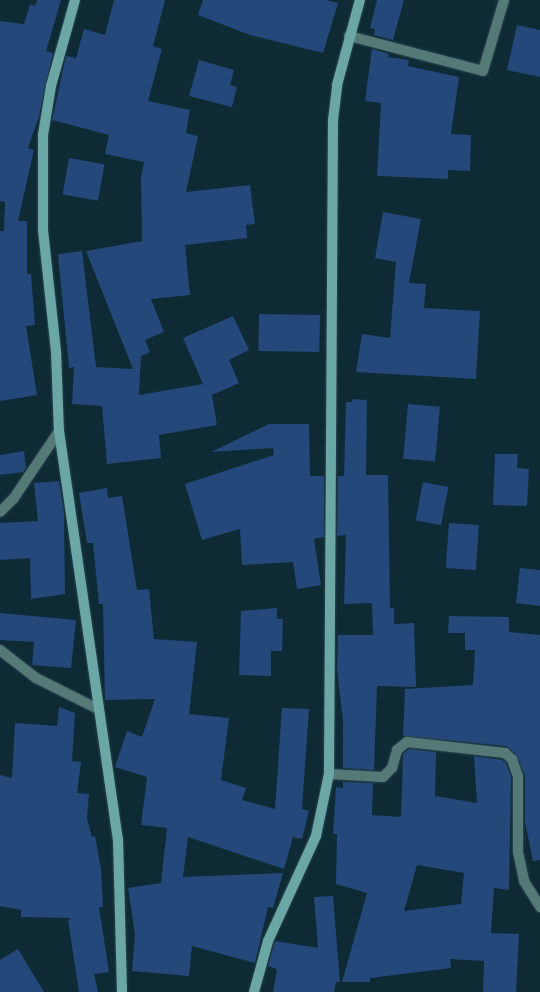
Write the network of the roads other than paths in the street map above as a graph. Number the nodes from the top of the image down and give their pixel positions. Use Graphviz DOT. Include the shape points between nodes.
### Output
graph roads {
  1 [pos="75,0"];
  2 [pos="360,0"];
  3 [pos="504,0"];
  4 [pos="349,36"];
  5 [pos="59,431"];
  6 [pos="0,512"];
  7 [pos="0,650"];
  8 [pos="98,709"];
  9 [pos="329,774"];
  10 [pos="540,907"];
  11 [pos="122,992"];
  12 [pos="254,992"];
  1 -- 5 [label="street" via="51,86 42,180"];
  2 -- 4 [label="street"];
  3 -- 4 [label="street" via="483,71"];
  4 -- 9 [label="street" via="337,85 333,120"];
  5 -- 6 [label="street" via="14,498"];
  5 -- 8 [label="street"];
  7 -- 8 [label="street" via="36,678"];
  8 -- 11 [label="street" via="118,839"];
  9 -- 10 [label="street" via="383,777 392,768 396,750 407,742 505,753 516,766 518,776 518,852 524,881"];
  9 -- 12 [label="street" via="316,836 268,941"];
}
